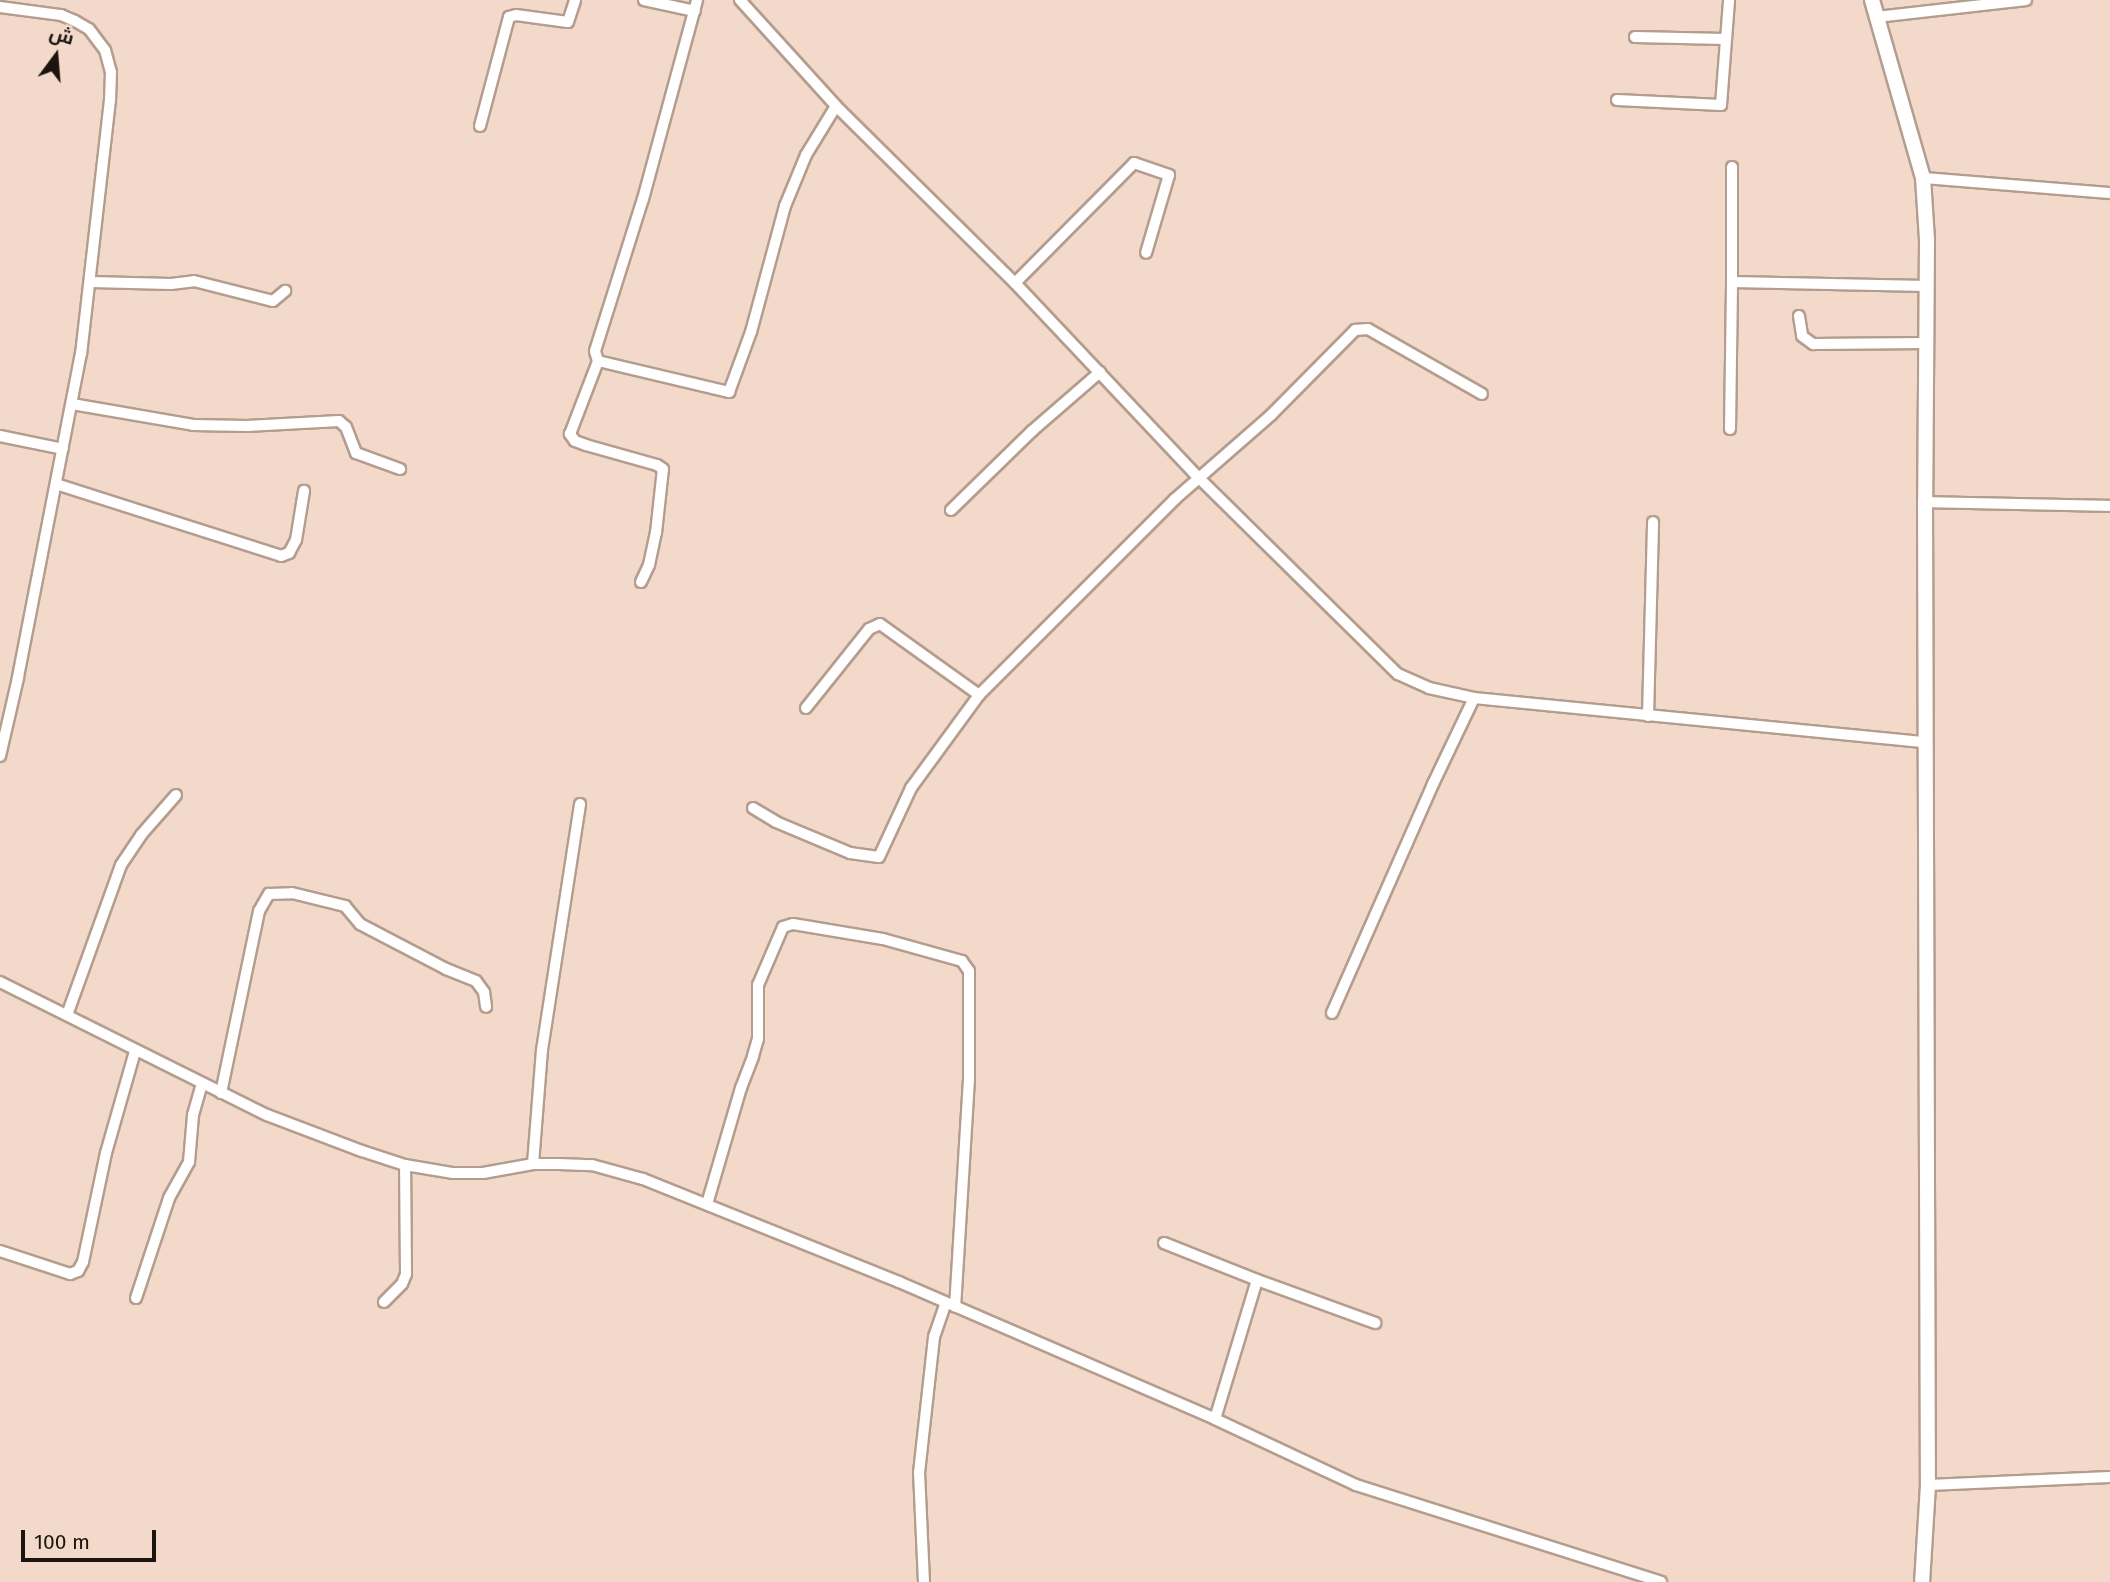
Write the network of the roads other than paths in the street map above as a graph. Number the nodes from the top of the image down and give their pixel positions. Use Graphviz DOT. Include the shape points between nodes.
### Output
graph roads {
  1 [pos="575,0"];
  2 [pos="644,0"];
  3 [pos="740,0"];
  4 [pos="1729,0"];
  5 [pos="1872,0"];
  6 [pos="2026,0"];
  7 [pos="696,5"];
  8 [pos="0,7"];
  9 [pos="1877,17"];
  10 [pos="1635,37"];
  11 [pos="1725,39"];
  12 [pos="1617,100"];
  13 [pos="836,106"];
  14 [pos="480,126"];
  15 [pos="1732,167"];
  16 [pos="1923,178"];
  17 [pos="2110,193"];
  18 [pos="1146,253"];
  19 [pos="91,282"];
  20 [pos="1732,282"];
  21 [pos="1015,283"];
  22 [pos="1927,286"];
  23 [pos="285,291"];
  24 [pos="1799,316"];
  25 [pos="1926,343"];
  26 [pos="598,361"];
  27 [pos="1100,372"];
  28 [pos="1482,394"];
  29 [pos="72,404"];
  30 [pos="1730,429"];
  31 [pos="0,436"];
  32 [pos="63,449"];
  33 [pos="400,469"];
  34 [pos="1199,479"];
  35 [pos="56,484"];
  36 [pos="304,491"];
  37 [pos="1924,502"];
  38 [pos="2110,506"];
  39 [pos="951,510"];
  40 [pos="1653,522"];
  41 [pos="641,582"];
  42 [pos="979,695"];
  43 [pos="1475,698"];
  44 [pos="806,708"];
  45 [pos="1648,716"];
  46 [pos="1925,742"];
  47 [pos="0,756"];
  48 [pos="176,795"];
  49 [pos="580,804"];
  50 [pos="753,808"];
  51 [pos="0,982"];
  52 [pos="486,1007"];
  53 [pos="1332,1013"];
  54 [pos="67,1015"];
  55 [pos="135,1051"];
  56 [pos="202,1084"];
  57 [pos="221,1093"];
  58 [pos="533,1164"];
  59 [pos="405,1165"];
  60 [pos="707,1203"];
  61 [pos="1164,1243"];
  62 [pos="0,1251"];
  63 [pos="1257,1280"];
  64 [pos="136,1298"];
  65 [pos="384,1301"];
  66 [pos="950,1305"];
  67 [pos="1375,1323"];
  68 [pos="1215,1419"];
  69 [pos="2110,1477"];
  70 [pos="1928,1485"];
  71 [pos="924,1582"];
  72 [pos="1661,1582"];
  73 [pos="1922,1582"];
  1 -- 14 [label="street" via="570,20 564,23 509,17"];
  2 -- 7 [label="street"];
  3 -- 13 [label="street"];
  4 -- 11 [label="street"];
  5 -- 9 [label="street"];
  6 -- 9 [label="street"];
  7 -- 26 [label="street" via="595,351"];
  8 -- 19 [label="street" via="68,18 89,29 105,50 111,72 110,100"];
  9 -- 16 [label="street"];
  10 -- 11 [label="street"];
  11 -- 12 [label="street" via="1721,105"];
  13 -- 21 [label="street"];
  13 -- 26 [label="street" via="806,155 785,206 751,332 729,392"];
  15 -- 20 [label="street"];
  16 -- 17 [label="street"];
  16 -- 22 [label="street"];
  18 -- 21 [label="street" via="1169,176 1134,163"];
  19 -- 23 [label="street" via="194,281 272,301"];
  19 -- 29 [label="street"];
  20 -- 22 [label="street"];
  20 -- 30 [label="street"];
  21 -- 27 [label="street"];
  22 -- 25 [label="street"];
  24 -- 25 [label="street" via="1802,336 1813,344"];
  25 -- 37 [label="street"];
  26 -- 41 [label="street" via="570,436 657,465 664,473 651,556"];
  27 -- 34 [label="street"];
  27 -- 39 [label="street"];
  28 -- 34 [label="street" via="1361,327"];
  29 -- 32 [label="street"];
  29 -- 33 [label="street" via="193,425 339,421 356,453"];
  31 -- 32 [label="street"];
  32 -- 35 [label="street"];
  34 -- 42 [label="street"];
  34 -- 43 [label="street" via="1398,674 1429,688"];
  35 -- 36 [label="street" via="281,556 289,553 296,540"];
  35 -- 47 [label="street"];
  37 -- 38 [label="street"];
  37 -- 46 [label="street"];
  40 -- 45 [label="street"];
  42 -- 44 [label="street" via="880,624 869,629"];
  42 -- 50 [label="street" via="911,789 879,856 850,853 796,832"];
  43 -- 45 [label="street"];
  43 -- 53 [label="street"];
  45 -- 46 [label="street"];
  46 -- 70 [label="street"];
  48 -- 54 [label="street" via="121,865"];
  49 -- 58 [label="street" via="542,1051"];
  51 -- 54 [label="street"];
  52 -- 57 [label="street" via="484,992 476,981 360,924 345,906 292,893 270,894 259,911"];
  54 -- 55 [label="street"];
  55 -- 56 [label="street"];
  55 -- 62 [label="street" via="78,1271 70,1273"];
  56 -- 57 [label="street"];
  56 -- 64 [label="street" via="192,1115 189,1162 169,1198"];
  57 -- 59 [label="street" via="267,1115"];
  58 -- 59 [label="street" via="453,1173"];
  58 -- 60 [label="street" via="592,1165"];
  59 -- 65 [label="street" via="407,1274"];
  60 -- 66 [label="street"];
  60 -- 66 [label="street" via="758,1039 758,985 783,927 793,924 883,939 962,961 969,971 969,1079"];
  61 -- 63 [label="street"];
  63 -- 67 [label="street"];
  63 -- 68 [label="street"];
  66 -- 68 [label="street"];
  66 -- 71 [label="street" via="934,1337 919,1473"];
  68 -- 72 [label="street" via="1356,1485"];
  69 -- 70 [label="street"];
  70 -- 73 [label="street"];
}
